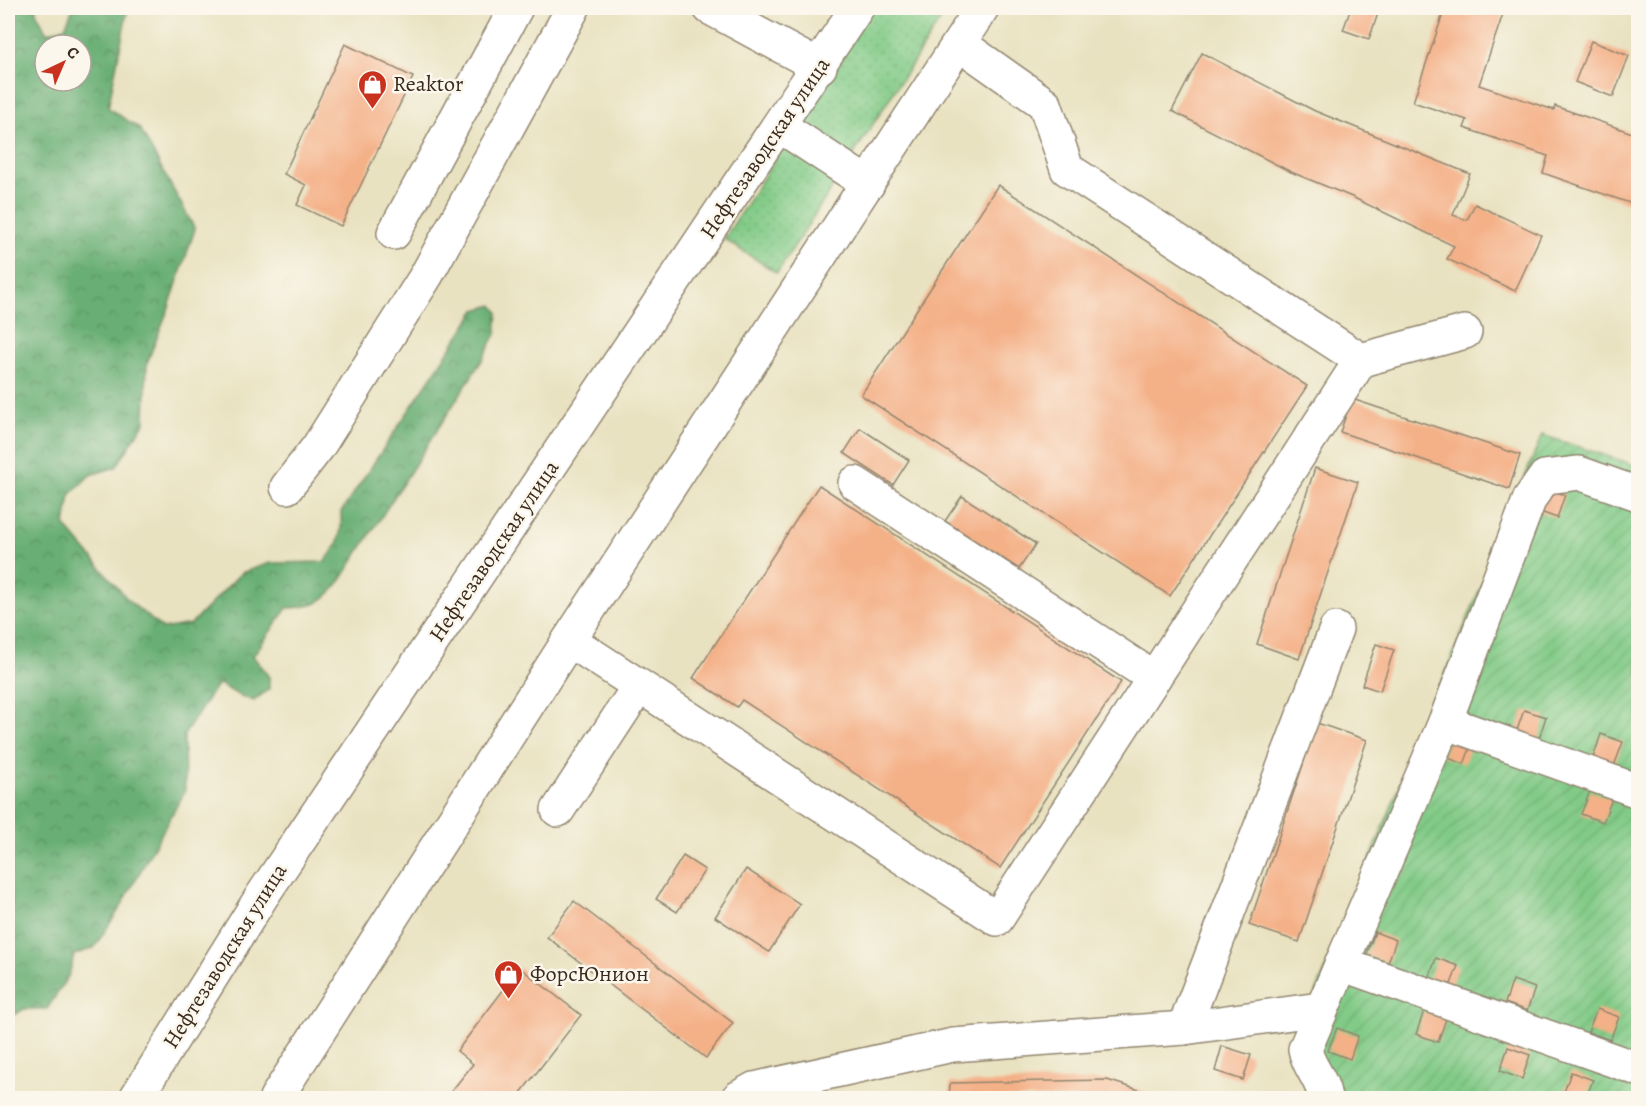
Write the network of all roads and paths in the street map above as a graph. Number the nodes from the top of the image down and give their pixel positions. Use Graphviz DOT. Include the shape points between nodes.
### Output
graph roads {
  1 [pos="516,8"];
  2 [pos="573,8"];
  3 [pos="710,8"];
  4 [pos="857,8"];
  5 [pos="982,8"];
  6 [pos="960,44"];
  7 [pos="820,67"];
  8 [pos="780,126"];
  9 [pos="868,184"];
  10 [pos="394,233"];
  11 [pos="1465,332"];
  12 [pos="1361,360"];
  13 [pos="855,483"];
  14 [pos="287,487"];
  15 [pos="1638,494"];
  16 [pos="1336,629"];
  17 [pos="569,640"];
  18 [pos="1154,678"];
  19 [pos="639,686"];
  20 [pos="1445,722"];
  21 [pos="1638,791"];
  22 [pos="558,810"];
  23 [pos="1341,964"];
  24 [pos="1320,1009"];
  25 [pos="1184,1028"];
  26 [pos="1638,1069"];
  27 [pos="136,1098"];
  28 [pos="276,1098"];
  29 [pos="738,1098"];
  30 [pos="1325,1098"];
  1 -- 10 [label="main road"];
  2 -- 14 [label="main road" via="426,276 318,447"];
  3 -- 7 [label="main road"];
  4 -- 7 [label="main road, Нефтезаводская улица"];
  5 -- 6 [label="main road"];
  6 -- 9 [label="main road"];
  6 -- 12 [label="main road" via="1045,104 1067,169"];
  7 -- 8 [label="main road, Нефтезаводская улица"];
  8 -- 9 [label="main road"];
  8 -- 27 [label="main road, Нефтезаводская улица" via="262,896"];
  9 -- 17 [label="main road"];
  11 -- 12 [label="main road"];
  12 -- 18 [label="main road"];
  13 -- 18 [label="main road"];
  15 -- 20 [label="main road" via="1579,472 1545,477 1530,498"];
  16 -- 25 [label="main road"];
  17 -- 19 [label="main road"];
  17 -- 28 [label="main road"];
  18 -- 19 [label="main road" via="997,919"];
  19 -- 22 [label="main road"];
  20 -- 21 [label="main road"];
  20 -- 23 [label="main road"];
  23 -- 24 [label="main road"];
  23 -- 26 [label="main road"];
  24 -- 25 [label="main road"];
  24 -- 30 [label="main road" via="1305,1049 1307,1063 1319,1079"];
  25 -- 29 [label="main road" via="953,1045 754,1089"];
}
